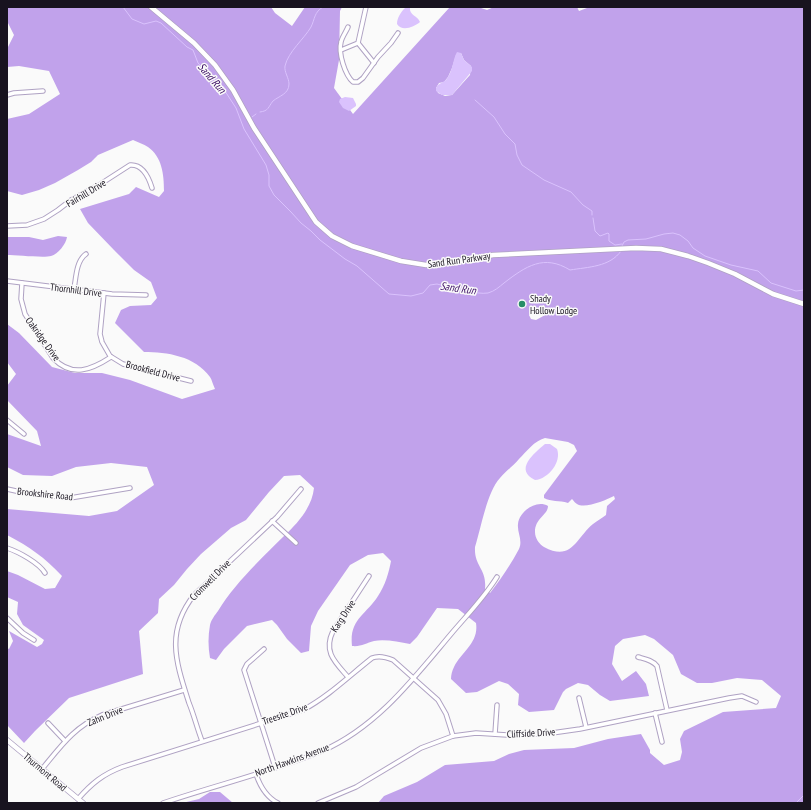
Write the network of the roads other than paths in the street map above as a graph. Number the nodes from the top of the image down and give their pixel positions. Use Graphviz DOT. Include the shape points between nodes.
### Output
graph roads {
  1 [pos="151,7"];
  2 [pos="366,7"];
  3 [pos="348,27"];
  4 [pos="398,33"];
  5 [pos="358,43"];
  6 [pos="341,50"];
  7 [pos="374,63"];
  8 [pos="44,91"];
  9 [pos="7,95"];
  10 [pos="152,188"];
  11 [pos="7,226"];
  12 [pos="86,254"];
  13 [pos="7,281"];
  14 [pos="22,283"];
  15 [pos="74,289"];
  16 [pos="104,293"];
  17 [pos="146,295"];
  18 [pos="804,304"];
  19 [pos="111,357"];
  20 [pos="191,381"];
  21 [pos="7,420"];
  22 [pos="24,434"];
  23 [pos="130,488"];
  24 [pos="7,489"];
  25 [pos="301,489"];
  26 [pos="272,521"];
  27 [pos="296,542"];
  28 [pos="7,548"];
  29 [pos="45,573"];
  30 [pos="369,576"];
  31 [pos="497,577"];
  32 [pos="7,618"];
  33 [pos="34,640"];
  34 [pos="264,649"];
  35 [pos="638,657"];
  36 [pos="348,677"];
  37 [pos="414,678"];
  38 [pos="184,690"];
  39 [pos="579,698"];
  40 [pos="756,702"];
  41 [pos="496,705"];
  42 [pos="666,710"];
  43 [pos="655,713"];
  44 [pos="48,723"];
  45 [pos="260,723"];
  46 [pos="586,728"];
  47 [pos="495,734"];
  48 [pos="453,736"];
  49 [pos="7,740"];
  50 [pos="65,741"];
  51 [pos="202,741"];
  52 [pos="662,742"];
  53 [pos="275,767"];
  54 [pos="42,769"];
  55 [pos="256,774"];
  56 [pos="78,799"];
  57 [pos="82,803"];
  58 [pos="163,803"];
  59 [pos="278,803"];
  60 [pos="318,803"];
  1 -- 18 [label="street, Sand Run Parkway" via="194,43 215,65 316,222 332,236 352,246 401,261 426,265 493,255 661,249 708,263 773,294"];
  2 -- 5 [label="street"];
  3 -- 6 [label="street" via="341,43"];
  4 -- 7 [label="street"];
  5 -- 6 [label="street"];
  5 -- 7 [label="street"];
  6 -- 7 [label="street" via="340,55 349,79 353,82 364,78"];
  8 -- 9 [label="street"];
  10 -- 11 [label="street, Fairhill Drive" via="141,168 130,165 70,200 44,219 27,225"];
  12 -- 15 [label="street" via="79,262"];
  13 -- 14 [label="street, Thornhill Drive"];
  14 -- 15 [label="street, Thornhill Drive"];
  14 -- 19 [label="street, Oakridge Drive" via="22,302 26,317 53,358 73,369 84,370 96,367"];
  15 -- 16 [label="street, Thornhill Drive"];
  16 -- 17 [label="street, Thornhill Drive"];
  16 -- 19 [label="street" via="100,334 104,347"];
  19 -- 20 [label="street, Brookfield Drive" via="123,364"];
  21 -- 22 [label="street"];
  23 -- 24 [label="street, Brookshire Road" via="70,498"];
  25 -- 26 [label="street, Cromwell Drive"];
  26 -- 27 [label="street"];
  26 -- 38 [label="street, Cromwell Drive" via="196,592 183,612 177,626 175,647 176,662"];
  28 -- 29 [label="street" via="35,563"];
  30 -- 36 [label="street, Karg Drive" via="329,638 331,656"];
  31 -- 37 [label="street, North Hawkins Avenue"];
  32 -- 33 [label="street"];
  34 -- 45 [label="street" via="244,670"];
  35 -- 42 [label="street" via="654,662 657,666"];
  36 -- 37 [label="street, Treesite Drive" via="377,656 393,660"];
  36 -- 45 [label="street, Treesite Drive" via="318,702 303,710"];
  37 -- 48 [label="street, Treesite Drive" via="438,700"];
  37 -- 53 [label="street, North Hawkins Avenue" via="384,710 356,731 322,750"];
  38 -- 50 [label="street, Zahn Drive" via="98,717 80,727"];
  38 -- 51 [label="street, Cromwell Drive"];
  39 -- 46 [label="street"];
  40 -- 42 [label="street, Cliffside Drive" via="742,696"];
  41 -- 47 [label="street"];
  42 -- 43 [label="street, Cliffside Drive"];
  43 -- 46 [label="street, Cliffside Drive"];
  43 -- 52 [label="street"];
  44 -- 50 [label="street"];
  45 -- 51 [label="street, Treesite Drive"];
  45 -- 53 [label="street"];
  46 -- 47 [label="street, Cliffside Drive" via="545,734"];
  47 -- 48 [label="street, Cliffside Drive"];
  48 -- 60 [label="street, Cliffside Drive" via="421,748 356,786"];
  49 -- 54 [label="street, Thurmont Road"];
  50 -- 54 [label="street, Zahn Drive"];
  51 -- 56 [label="street, Treesite Drive" via="113,770 92,784"];
  53 -- 55 [label="street, North Hawkins Avenue"];
  54 -- 56 [label="street, Thurmont Road"];
  55 -- 58 [label="street, North Hawkins Avenue"];
  55 -- 59 [label="street" via="264,791"];
  56 -- 57 [label="street, Thurmont Road"];
}
